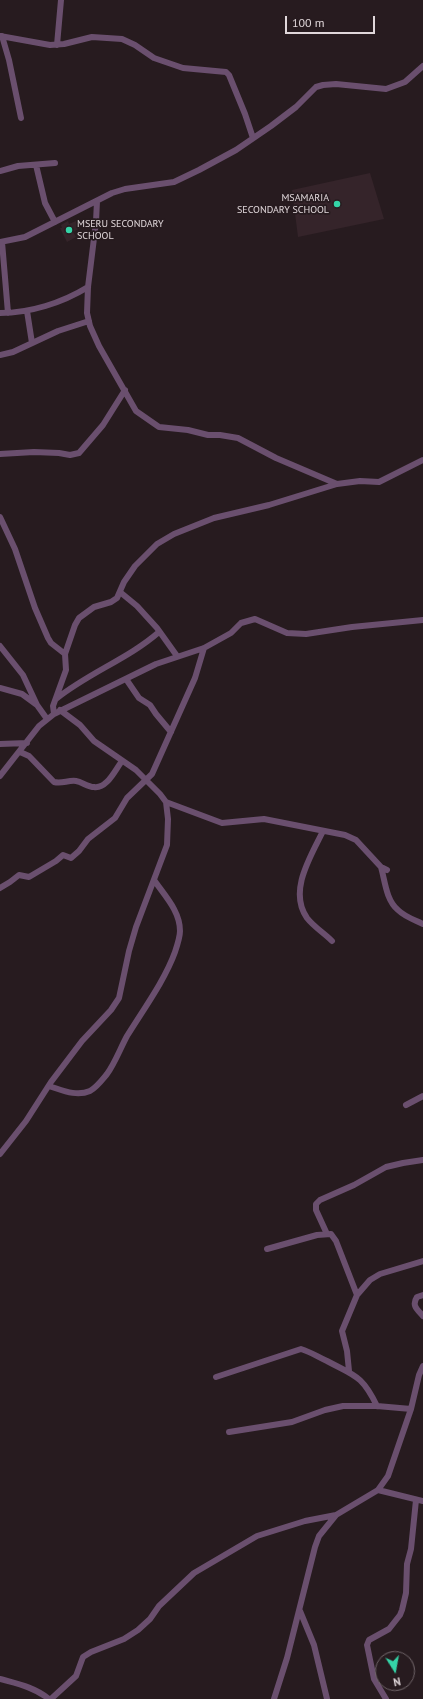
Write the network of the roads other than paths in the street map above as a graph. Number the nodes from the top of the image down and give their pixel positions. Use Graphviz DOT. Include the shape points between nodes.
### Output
graph roads {
  1 [pos="61,0"];
  2 [pos="1,36"];
  3 [pos="57,45"];
  4 [pos="423,66"];
  5 [pos="21,118"];
  6 [pos="253,138"];
  7 [pos="55,163"];
  8 [pos="36,165"];
  9 [pos="0,171"];
  10 [pos="98,201"];
  11 [pos="54,222"];
  12 [pos="1,242"];
  13 [pos="88,287"];
  14 [pos="28,311"];
  15 [pos="0,313"];
  16 [pos="8,313"];
  17 [pos="89,321"];
  18 [pos="32,343"];
  19 [pos="0,355"];
  20 [pos="125,390"];
  21 [pos="0,454"];
  22 [pos="423,460"];
  23 [pos="337,484"];
  24 [pos="0,517"];
  25 [pos="120,592"];
  26 [pos="423,620"];
  27 [pos="159,632"];
  28 [pos="0,646"];
  29 [pos="204,648"];
  30 [pos="65,654"];
  31 [pos="177,656"];
  32 [pos="126,679"];
  33 [pos="0,688"];
  34 [pos="9,690"];
  35 [pos="0,691"];
  36 [pos="56,699"];
  37 [pos="37,705"];
  38 [pos="57,712"];
  39 [pos="47,719"];
  40 [pos="171,732"];
  41 [pos="27,743"];
  42 [pos="0,744"];
  43 [pos="20,752"];
  44 [pos="122,761"];
  45 [pos="0,776"];
  46 [pos="147,780"];
  47 [pos="166,802"];
  48 [pos="323,831"];
  49 [pos="154,880"];
  50 [pos="0,888"];
  51 [pos="423,924"];
  52 [pos="332,941"];
  53 [pos="48,1086"];
  54 [pos="423,1096"];
  55 [pos="406,1105"];
  56 [pos="0,1154"];
  57 [pos="423,1160"];
  58 [pos="327,1234"];
  59 [pos="268,1249"];
  60 [pos="423,1260"];
  61 [pos="357,1295"];
  62 [pos="423,1295"];
  63 [pos="423,1316"];
  64 [pos="423,1366"];
  65 [pos="349,1371"];
  66 [pos="216,1377"];
  67 [pos="376,1406"];
  68 [pos="411,1409"];
  69 [pos="229,1432"];
  70 [pos="378,1490"];
  71 [pos="420,1501"];
  72 [pos="336,1515"];
  73 [pos="300,1611"];
  74 [pos="0,1679"];
  75 [pos="50,1699"];
  76 [pos="274,1699"];
  77 [pos="327,1699"];
  78 [pos="386,1699"];
  1 -- 3 [label="street"];
  2 -- 3 [label="street"];
  2 -- 5 [label="street" via="9,60"];
  3 -- 6 [label="street" via="92,37 122,39 154,58 183,68 226,72 229,74"];
  4 -- 6 [label="street" via="406,82 386,89 336,84 316,87 296,107"];
  6 -- 10 [label="street" via="236,150 178,180 125,189"];
  7 -- 8 [label="street"];
  8 -- 9 [label="street"];
  8 -- 11 [label="street" via="45,203"];
  10 -- 11 [label="street"];
  10 -- 13 [label="street"];
  11 -- 12 [label="street" via="25,237"];
  12 -- 16 [label="street"];
  13 -- 14 [label="street" via="69,297"];
  13 -- 17 [label="street"];
  14 -- 16 [label="street"];
  14 -- 18 [label="street"];
  15 -- 16 [label="street"];
  17 -- 18 [label="street"];
  17 -- 20 [label="street" via="99,346"];
  18 -- 19 [label="street"];
  20 -- 21 [label="street" via="103,426 78,453"];
  20 -- 23 [label="street" via="136,411 159,427 238,438 276,458"];
  22 -- 23 [label="street" via="379,482"];
  23 -- 25 [label="street" via="269,505 227,514 174,534 157,544 134,566"];
  24 -- 30 [label="street" via="15,549 48,638"];
  25 -- 27 [label="street" via="137,606"];
  25 -- 30 [label="street" via="114,600 96,606 79,618"];
  26 -- 29 [label="street" via="306,634 287,632 252,619 241,623 231,633"];
  27 -- 31 [label="street"];
  27 -- 36 [label="street" via="139,648 100,669"];
  28 -- 37 [label="street" via="23,675"];
  29 -- 31 [label="street"];
  29 -- 40 [label="street" via="195,678"];
  30 -- 36 [label="street" via="66,670"];
  31 -- 32 [label="street"];
  32 -- 38 [label="street"];
  32 -- 40 [label="street" via="139,698 150,705"];
  33 -- 34 [label="street"];
  34 -- 35 [label="street"];
  34 -- 37 [label="street" via="22,694"];
  36 -- 38 [label="street" via="53,709"];
  37 -- 39 [label="street"];
  38 -- 39 [label="street"];
  38 -- 44 [label="street" via="80,725 94,741"];
  39 -- 41 [label="street"];
  40 -- 46 [label="street"];
  41 -- 42 [label="street"];
  41 -- 43 [label="street"];
  43 -- 44 [label="street" via="29,756 54,782 77,781 95,788 104,785"];
  43 -- 45 [label="street"];
  44 -- 46 [label="street"];
  46 -- 47 [label="street"];
  46 -- 50 [label="street" via="127,798 115,818 88,839 71,858 64,855 28,877 19,876"];
  47 -- 48 [label="street" via="222,823 264,819"];
  47 -- 49 [label="street" via="167,845"];
  48 -- 51 [label="street" via="345,834 356,840 384,868 389,898 394,906 403,914"];
  48 -- 52 [label="street" via="300,883 300,901 307,917"];
  49 -- 53 [label="street" via="131,945 119,998"];
  49 -- 53 [label="street" via="176,913 179,922 180,932 176,951 168,968 108,1073 97,1086 90,1091 76,1093"];
  53 -- 56 [label="street" via="26,1121"];
  54 -- 55 [label="street"];
  57 -- 58 [label="street" via="386,1168 320,1200 316,1204 316,1210"];
  58 -- 59 [label="street"];
  58 -- 61 [label="street" via="331,1234 336,1241"];
  60 -- 61 [label="street" via="380,1274 370,1280"];
  61 -- 65 [label="street" via="342,1331"];
  62 -- 63 [label="street" via="417,1297 414,1304"];
  64 -- 68 [label="street"];
  65 -- 66 [label="street" via="301,1350"];
  65 -- 67 [label="street" via="369,1389"];
  67 -- 68 [label="street"];
  67 -- 69 [label="street" via="343,1406 292,1422"];
  68 -- 70 [label="street" via="388,1476"];
  70 -- 71 [label="street"];
  70 -- 72 [label="street"];
  71 -- 78 [label="street" via="407,1564 406,1593 402,1610 389,1629 369,1640 367,1645 374,1679"];
  72 -- 73 [label="street" via="319,1536"];
  72 -- 75 [label="street" via="305,1521 257,1536 194,1573 138,1630 83,1657 76,1676"];
  73 -- 76 [label="street"];
  73 -- 77 [label="street" via="314,1645"];
  74 -- 75 [label="street" via="28,1686"];
}
